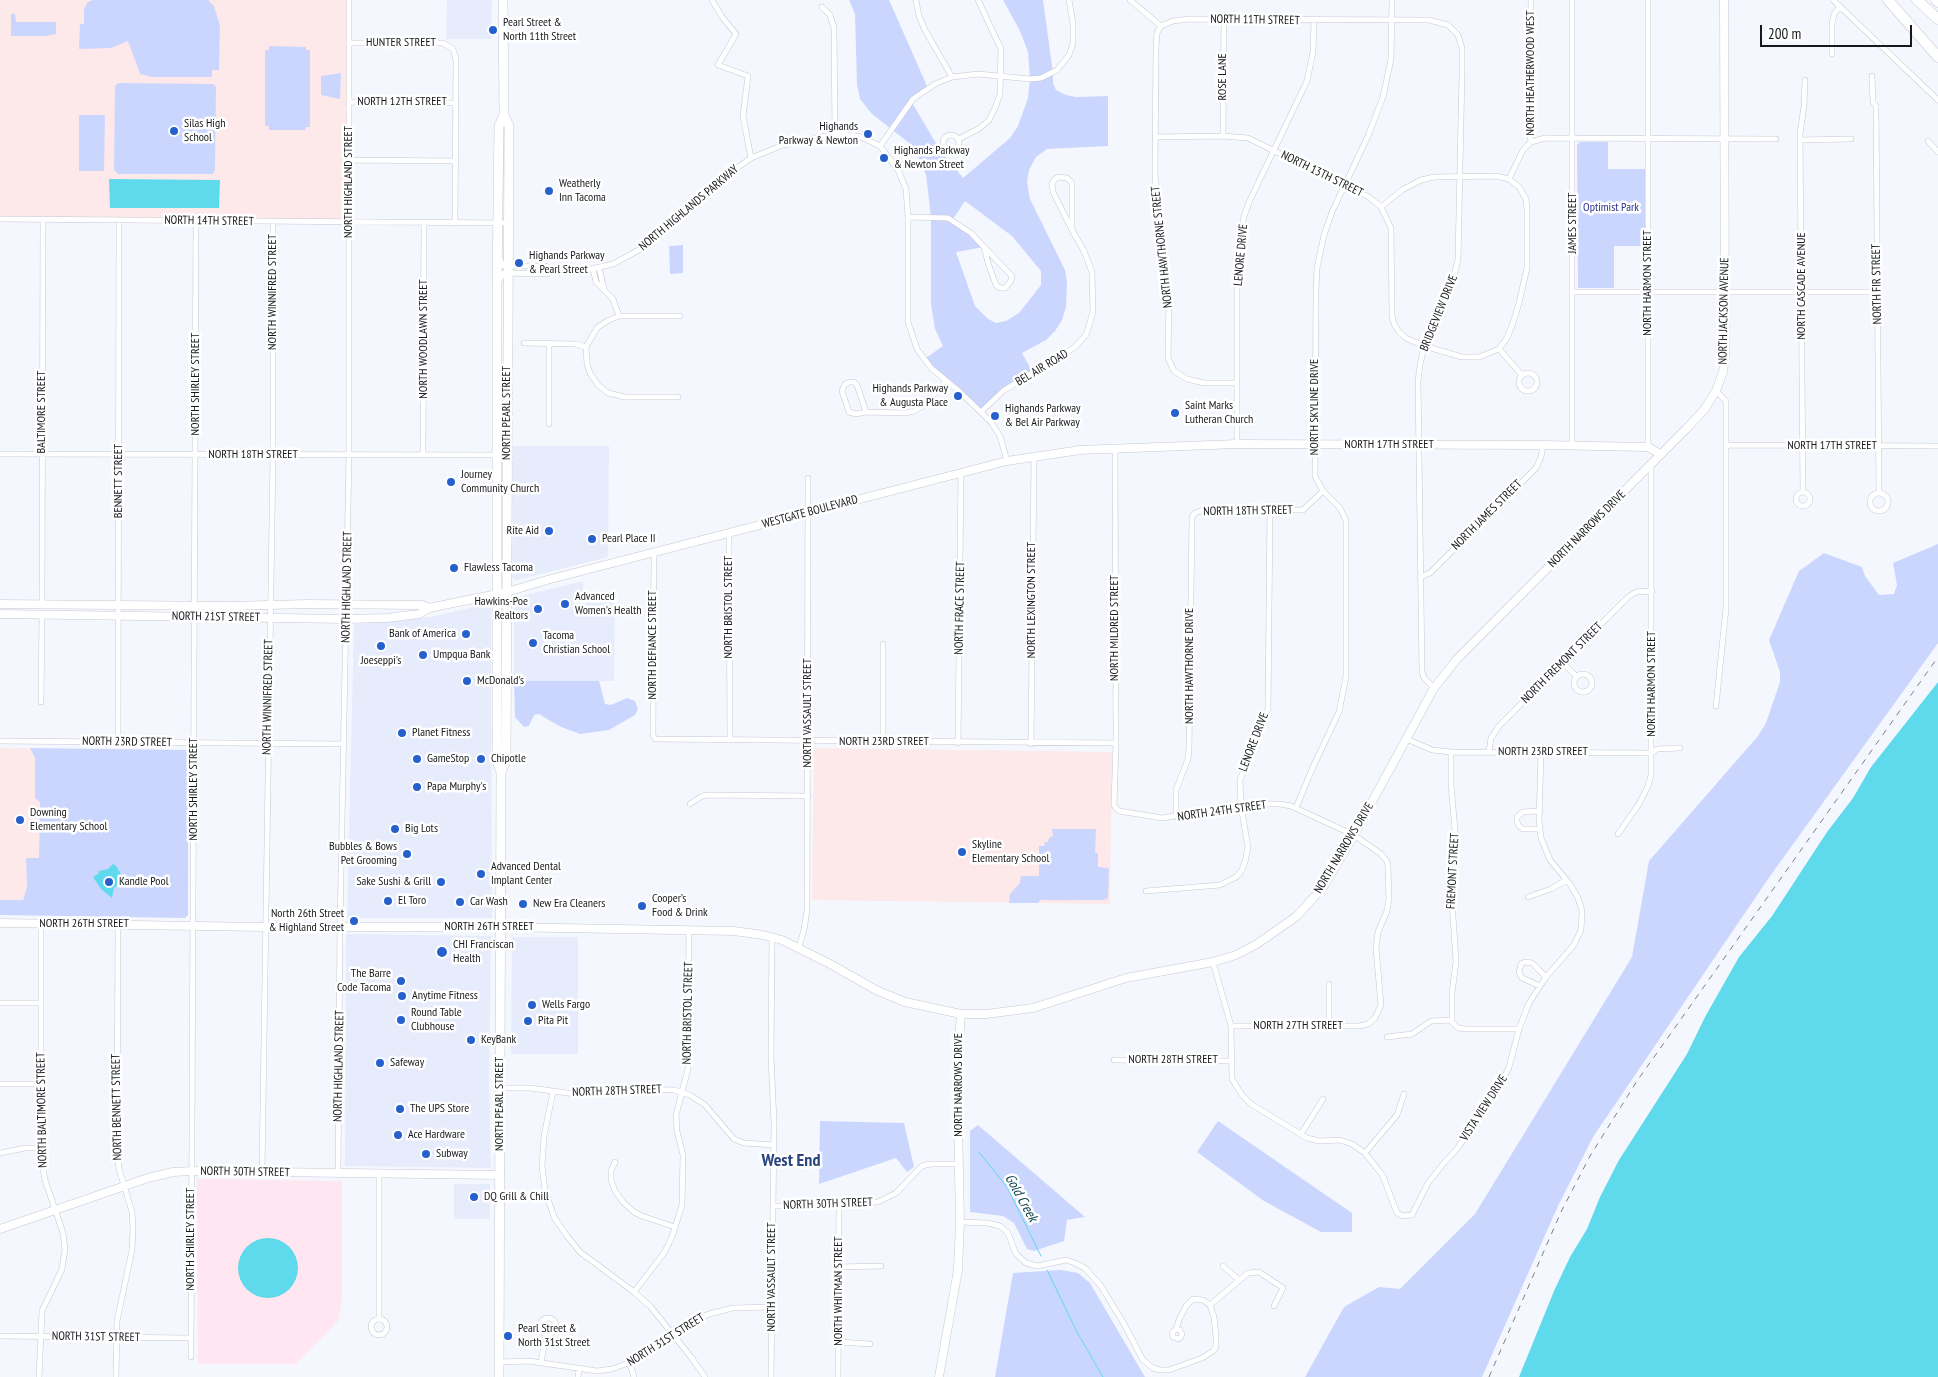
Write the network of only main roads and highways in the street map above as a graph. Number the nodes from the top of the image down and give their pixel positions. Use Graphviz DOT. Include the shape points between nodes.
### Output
graph roads {
  1 [pos="503,0"];
  2 [pos="1724,0"];
  3 [pos="1888,0"];
  4 [pos="1917,0"];
  5 [pos="1938,19"];
  6 [pos="1938,57"];
  7 [pos="504,115"];
  8 [pos="1716,392"];
  9 [pos="1115,447"];
  10 [pos="1660,454"];
  11 [pos="502,455"];
  12 [pos="502,593"];
  13 [pos="0,604"];
  14 [pos="429,608"];
  15 [pos="0,614"];
  16 [pos="0,923"];
  17 [pos="501,927"];
  18 [pos="961,1014"];
  19 [pos="500,1175"];
  20 [pos="0,1229"];
  21 [pos="499,1377"];
  22 [pos="939,1377"];
  1 -- 7 [label="main road, NORTH PEARL STREET"];
  2 -- 8 [label="main road, NORTH JACKSON AVENUE" via="1725,356"];
  3 -- 6 [label="highway"];
  4 -- 5 [label="highway"];
  7 -- 11 [label="main road, NORTH PEARL STREET" via="499,126 498,223"];
  7 -- 11 [label="main road, NORTH PEARL STREET" via="509,126"];
  8 -- 10 [label="main road, NORTH NARROWS DRIVE" via="1704,410"];
  9 -- 10 [label="main road, NORTH 17TH STREET" via="1237,444 1648,446"];
  9 -- 12 [label="main road, WESTGATE BOULEVARD" via="1007,461"];
  10 -- 18 [label="main road, NORTH NARROWS DRIVE" via="1456,659 1434,688 1324,886 1297,916 1257,944 1213,962 1126,978 1033,1008 993,1014"];
  11 -- 12 [label="main road, NORTH PEARL STREET"];
  12 -- 14 [label="main road, NORTH 21ST STREET"];
  12 -- 17 [label="main road, NORTH PEARL STREET" via="497,761 501,772"];
  13 -- 14 [label="main road, NORTH 21ST STREET" via="422,605"];
  14 -- 15 [label="main road, NORTH 21ST STREET" via="419,614 346,619"];
  16 -- 17 [label="main road, NORTH 26TH STREET"];
  17 -- 18 [label="main road, NORTH 26TH STREET" via="742,931 772,937 798,948 897,999"];
  17 -- 19 [label="main road, NORTH PEARL STREET"];
  18 -- 22 [label="main road, NORTH NARROWS DRIVE" via="957,1059 960,1222 956,1286"];
  19 -- 20 [label="main road, NORTH 30TH STREET" via="192,1171 158,1175"];
  19 -- 21 [label="main road, NORTH PEARL STREET"];
}
